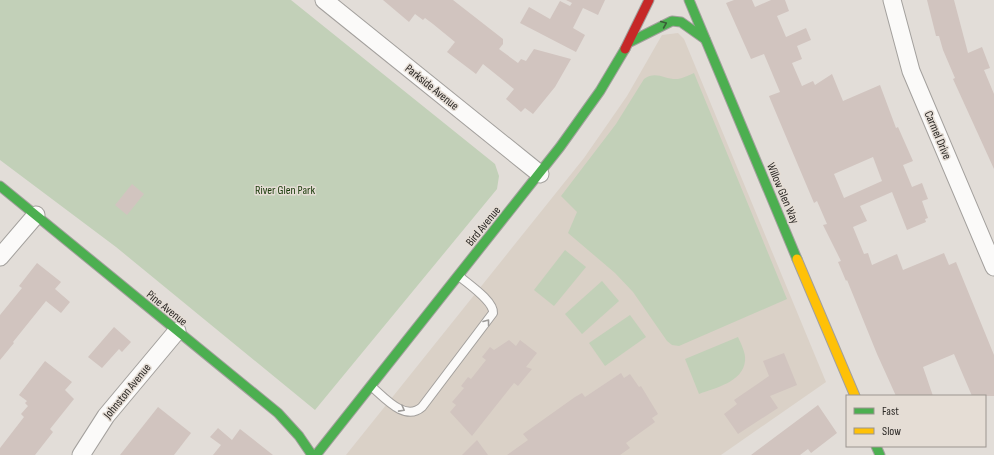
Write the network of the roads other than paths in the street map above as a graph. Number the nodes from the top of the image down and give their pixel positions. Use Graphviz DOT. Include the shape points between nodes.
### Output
graph roads {
  1 [pos="324,0"];
  2 [pos="649,0"];
  3 [pos="689,0"];
  4 [pos="892,0"];
  5 [pos="705,39"];
  6 [pos="630,42"];
  7 [pos="540,174"];
  8 [pos="0,186"];
  9 [pos="36,215"];
  10 [pos="0,257"];
  11 [pos="994,267"];
  12 [pos="459,276"];
  13 [pos="176,331"];
  14 [pos="371,386"];
  15 [pos="855,395"];
  16 [pos="81,455"];
  17 [pos="312,455"];
  18 [pos="316,455"];
  1 -- 7 [label="street, Parkside Avenue"];
  2 -- 6 [label="street, Bird Avenue"];
  3 -- 5 [label="street, Willow Glen Way"];
  4 -- 11 [label="street, Carmel Drive" via="911,71"];
  6 -- 5 [label="street, one-way" via="672,20 681,22"];
  5 -- 15 [label="street, Willow Glen Way"];
  6 -- 7 [label="street, Bird Avenue" via="584,116"];
  7 -- 12 [label="street, Bird Avenue"];
  8 -- 9 [label="street, Pine Avenue"];
  9 -- 10 [label="street"];
  9 -- 13 [label="street, Pine Avenue"];
  12 -- 14 [label="street, Bird Avenue"];
  14 -- 12 [label="lane, one-way" via="403,411 417,412 422,407 493,313 494,309 490,302"];
  13 -- 16 [label="street, Johnston Avenue" via="106,416"];
  13 -- 17 [label="street, Pine Avenue" via="278,413"];
  14 -- 18 [label="street, Bird Avenue"];
}
